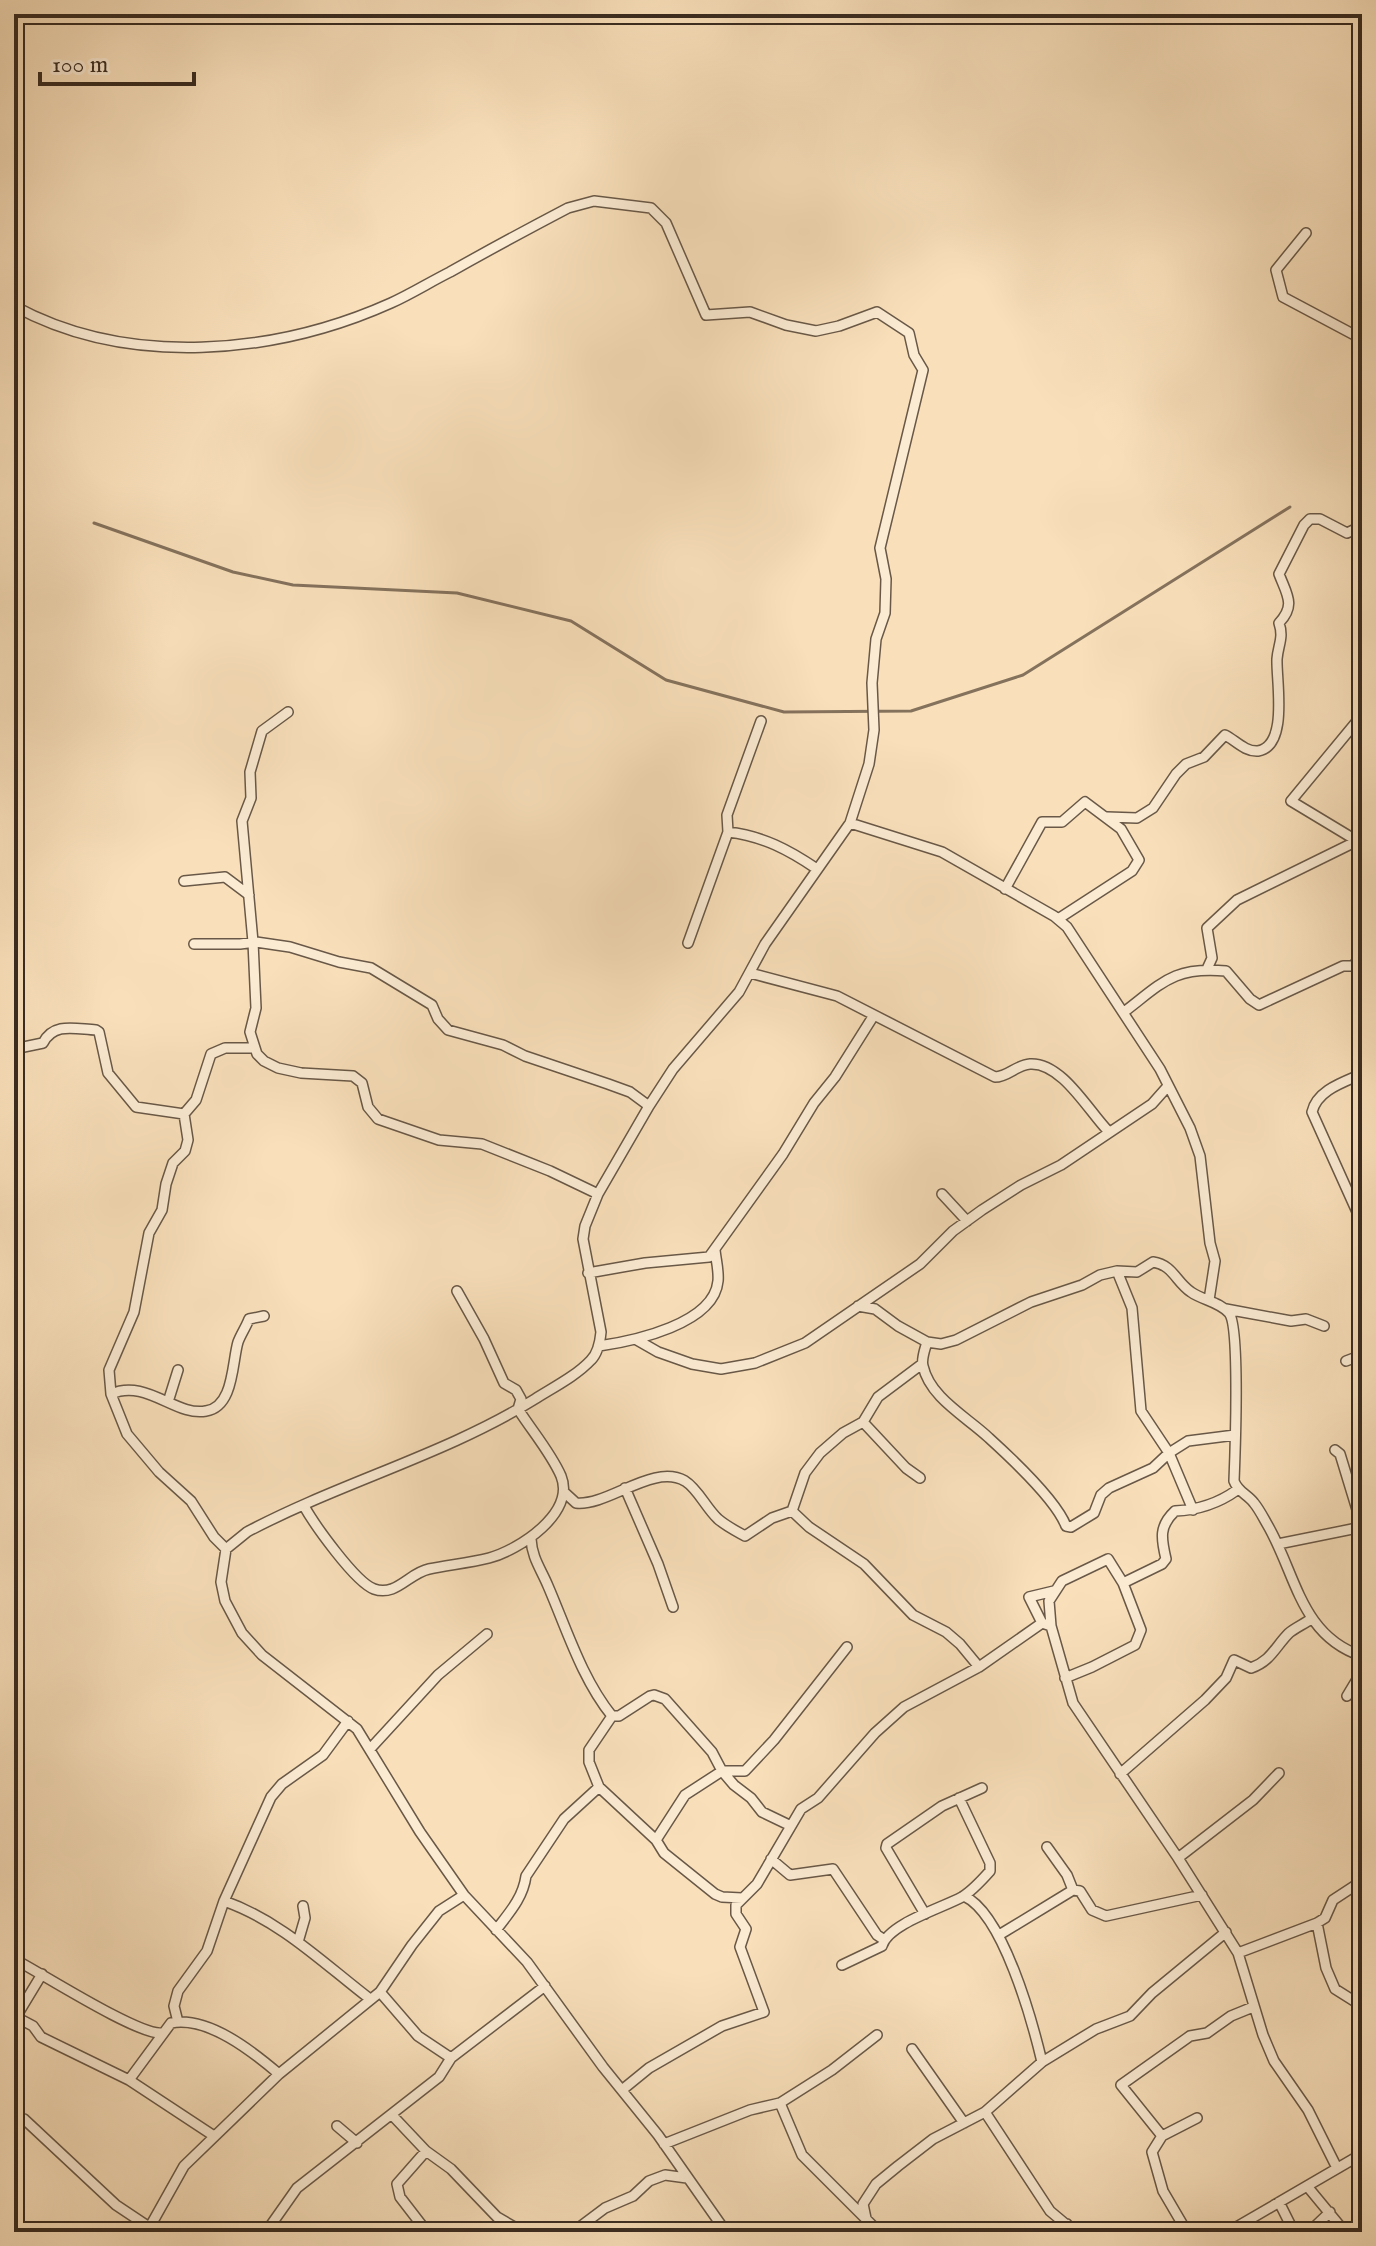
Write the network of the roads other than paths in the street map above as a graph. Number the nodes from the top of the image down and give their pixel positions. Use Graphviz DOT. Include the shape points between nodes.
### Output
graph roads {
  1 [pos="1306,233"];
  2 [pos="14,306"];
  3 [pos="1362,339"];
  4 [pos="1362,526"];
  5 [pos="288,712"];
  6 [pos="1362,715"];
  7 [pos="761,721"];
  8 [pos="1107,817"];
  9 [pos="850,823"];
  10 [pos="728,832"];
  11 [pos="1360,843"];
  12 [pos="817,869"];
  13 [pos="184,881"];
  14 [pos="1005,889"];
  15 [pos="249,895"];
  16 [pos="1058,919"];
  17 [pos="253,942"];
  18 [pos="688,943"];
  19 [pos="194,944"];
  20 [pos="1360,963"];
  21 [pos="1207,969"];
  22 [pos="750,973"];
  23 [pos="1124,1012"];
  24 [pos="874,1015"];
  25 [pos="253,1048"];
  26 [pos="14,1049"];
  27 [pos="1362,1074"];
  28 [pos="1168,1086"];
  29 [pos="649,1106"];
  30 [pos="184,1114"];
  31 [pos="1097,1120"];
  32 [pos="1109,1132"];
  33 [pos="1096,1140"];
  34 [pos="598,1194"];
  35 [pos="942,1194"];
  36 [pos="967,1221"];
  37 [pos="1362,1223"];
  38 [pos="715,1250"];
  39 [pos="1117,1271"];
  40 [pos="588,1273"];
  41 [pos="457,1291"];
  42 [pos="1209,1300"];
  43 [pos="858,1306"];
  44 [pos="1224,1309"];
  45 [pos="264,1316"];
  46 [pos="1324,1326"];
  47 [pos="637,1340"];
  48 [pos="927,1342"];
  49 [pos="599,1346"];
  50 [pos="1362,1355"];
  51 [pos="1346,1361"];
  52 [pos="922,1364"];
  53 [pos="178,1370"];
  54 [pos="111,1394"];
  55 [pos="168,1402"];
  56 [pos="518,1409"];
  57 [pos="863,1422"];
  58 [pos="1235,1435"];
  59 [pos="1335,1450"];
  60 [pos="1169,1453"];
  61 [pos="920,1478"];
  62 [pos="625,1488"];
  63 [pos="1237,1490"];
  64 [pos="564,1492"];
  65 [pos="304,1506"];
  66 [pos="1193,1510"];
  67 [pos="792,1511"];
  68 [pos="1362,1526"];
  69 [pos="531,1539"];
  70 [pos="1278,1544"];
  71 [pos="226,1549"];
  72 [pos="1123,1583"];
  73 [pos="1054,1591"];
  74 [pos="673,1607"];
  75 [pos="1311,1619"];
  76 [pos="1046,1624"];
  77 [pos="487,1634"];
  78 [pos="847,1647"];
  79 [pos="1362,1656"];
  80 [pos="979,1667"];
  81 [pos="1362,1671"];
  82 [pos="1065,1678"];
  83 [pos="1347,1696"];
  84 [pos="612,1716"];
  85 [pos="348,1721"];
  86 [pos="370,1749"];
  87 [pos="722,1771"];
  88 [pos="1279,1773"];
  89 [pos="1120,1774"];
  90 [pos="599,1787"];
  91 [pos="982,1788"];
  92 [pos="959,1798"];
  93 [pos="789,1825"];
  94 [pos="656,1840"];
  95 [pos="1047,1847"];
  96 [pos="1178,1858"];
  97 [pos="771,1859"];
  98 [pos="1362,1881"];
  99 [pos="1073,1890"];
  100 [pos="464,1895"];
  101 [pos="1202,1895"];
  102 [pos="964,1896"];
  103 [pos="742,1898"];
  104 [pos="224,1901"];
  105 [pos="303,1906"];
  106 [pos="925,1914"];
  107 [pos="1317,1923"];
  108 [pos="496,1930"];
  109 [pos="1226,1932"];
  110 [pos="999,1935"];
  111 [pos="883,1939"];
  112 [pos="298,1942"];
  113 [pos="1238,1953"];
  114 [pos="14,1959"];
  115 [pos="842,1965"];
  116 [pos="42,1974"];
  117 [pos="545,1986"];
  118 [pos="380,1992"];
  119 [pos="370,1999"];
  120 [pos="1362,2006"];
  121 [pos="1253,2007"];
  122 [pos="178,2022"];
  123 [pos="162,2033"];
  124 [pos="877,2035"];
  125 [pos="912,2049"];
  126 [pos="451,2058"];
  127 [pos="1042,2062"];
  128 [pos="279,2074"];
  129 [pos="129,2080"];
  130 [pos="622,2090"];
  131 [pos="780,2103"];
  132 [pos="985,2112"];
  133 [pos="392,2115"];
  134 [pos="1197,2118"];
  135 [pos="24,2119"];
  136 [pos="964,2123"];
  137 [pos="337,2126"];
  138 [pos="214,2136"];
  139 [pos="1162,2136"];
  140 [pos="357,2143"];
  141 [pos="667,2149"];
  142 [pos="426,2151"];
  143 [pos="1362,2154"];
  144 [pos="1337,2168"];
  145 [pos="665,2175"];
  146 [pos="687,2178"];
  147 [pos="1307,2186"];
  148 [pos="1279,2202"];
  149 [pos="1050,2211"];
  150 [pos="1330,2212"];
  151 [pos="866,2216"];
  152 [pos="1048,2226"];
  153 [pos="1071,2228"];
  154 [pos="148,2230"];
  155 [pos="266,2232"];
  156 [pos="427,2232"];
  157 [pos="523,2232"];
  158 [pos="573,2232"];
  159 [pos="726,2232"];
  160 [pos="866,2232"];
  161 [pos="879,2232"];
  162 [pos="1035,2232"];
  163 [pos="1187,2232"];
  164 [pos="1228,2232"];
  165 [pos="1294,2232"];
  166 [pos="1309,2232"];
  167 [pos="1345,2232"];
  1 -- 3 [label="street" via="1276,270 1283,297"];
  2 -- 9 [label="street" via="41,320 113,340 198,349 306,334 391,303 568,208 594,201 651,208 666,223 706,315 750,312 816,331 877,312 909,333 923,370 880,548 885,613 876,639 874,730"];
  4 -- 8 [label="street" via="1347,533 1310,519 1279,574 1289,603 1279,623 1279,722 1263,750 1252,751 1225,735 1204,757 1176,774 1153,808 1137,818"];
  5 -- 15 [label="street" via="262,731 250,772 251,798 242,821"];
  6 -- 11 [label="street" via="1291,801"];
  7 -- 10 [label="street" via="727,815"];
  8 -- 14 [label="street" via="1085,802 1062,822 1042,822"];
  8 -- 16 [label="street" via="1121,829 1137,865"];
  9 -- 12 [label="street"];
  9 -- 14 [label="street" via="942,852"];
  10 -- 12 [label="street" via="777,845"];
  10 -- 18 [label="street"];
  11 -- 21 [label="street" via="1237,900 1222,912 1207,928 1212,958"];
  12 -- 22 [label="street"];
  13 -- 15 [label="street" via="225,877"];
  14 -- 16 [label="street"];
  15 -- 17 [label="street"];
  16 -- 23 [label="street"];
  17 -- 19 [label="street"];
  17 -- 25 [label="street"];
  17 -- 29 [label="street" via="371,968 432,1005 448,1030 630,1092"];
  20 -- 21 [label="street" via="1259,1005 1226,971"];
  21 -- 23 [label="street" via="1170,976"];
  22 -- 24 [label="street" via="837,996"];
  22 -- 29 [label="street"];
  23 -- 28 [label="street"];
  24 -- 31 [label="street" via="995,1077 1023,1065 1040,1065 1079,1094"];
  24 -- 38 [label="street"];
  25 -- 30 [label="street" via="211,1054 196,1100"];
  25 -- 34 [label="street" via="278,1068 353,1076 362,1083 368,1107 378,1119 439,1140 482,1144"];
  26 -- 30 [label="street" via="43,1043 54,1029 96,1030 108,1073 136,1107"];
  27 -- 37 [label="street" via="1331,1088 1312,1112"];
  28 -- 32 [label="street" via="1152,1104"];
  28 -- 42 [label="street" via="1200,1156 1215,1261"];
  29 -- 34 [label="street"];
  30 -- 54 [label="street" via="188,1140 173,1163 162,1210 149,1233 134,1312 109,1370"];
  31 -- 32 [label="street"];
  31 -- 33 [label="street"];
  32 -- 33 [label="street"];
  33 -- 36 [label="street"];
  34 -- 40 [label="street" via="583,1239"];
  35 -- 36 [label="street"];
  36 -- 43 [label="street" via="920,1264"];
  38 -- 40 [label="street" via="704,1260"];
  38 -- 47 [label="street" via="718,1282 713,1297 700,1312"];
  39 -- 42 [label="street" via="1137,1272 1153,1262 1165,1265 1191,1293"];
  39 -- 48 [label="street" via="1031,1302 956,1340"];
  39 -- 60 [label="street" via="1132,1308 1141,1411"];
  40 -- 49 [label="street" via="601,1332"];
  41 -- 56 [label="street" via="504,1383 521,1399"];
  42 -- 44 [label="street"];
  43 -- 47 [label="street" via="805,1343 755,1363 721,1369 680,1360"];
  43 -- 48 [label="street" via="875,1309"];
  44 -- 46 [label="street"];
  44 -- 58 [label="street" via="1232,1317"];
  45 -- 55 [label="street" via="249,1319 221,1403 196,1412"];
  47 -- 49 [label="street"];
  48 -- 52 [label="street"];
  49 -- 56 [label="street" via="574,1375"];
  50 -- 51 [label="street"];
  52 -- 57 [label="street" via="878,1397"];
  52 -- 60 [label="street" via="932,1386 1035,1485 1066,1526 1094,1513 1109,1488 1153,1468"];
  53 -- 55 [label="street"];
  54 -- 55 [label="street" via="136,1390"];
  54 -- 71 [label="street" via="127,1434 191,1501"];
  56 -- 64 [label="street" via="561,1477"];
  56 -- 65 [label="street" via="440,1450"];
  57 -- 61 [label="street"];
  57 -- 67 [label="street" via="820,1453 805,1473"];
  58 -- 60 [label="street" via="1188,1441"];
  58 -- 63 [label="street"];
  59 -- 68 [label="street"];
  60 -- 66 [label="street"];
  62 -- 64 [label="street" via="594,1504 576,1503"];
  62 -- 67 [label="street" via="677,1477 719,1519 745,1536"];
  62 -- 74 [label="street"];
  63 -- 66 [label="street"];
  63 -- 70 [label="street" via="1255,1504"];
  64 -- 69 [label="street" via="561,1505"];
  65 -- 69 [label="street" via="317,1529 376,1590 396,1588 422,1570 491,1558"];
  65 -- 71 [label="street" via="247,1532"];
  66 -- 72 [label="street" via="1175,1511 1165,1521 1162,1564"];
  67 -- 80 [label="street" via="864,1564 913,1615 953,1638"];
  68 -- 70 [label="street"];
  69 -- 84 [label="street" via="531,1554 573,1646"];
  70 -- 75 [label="street"];
  71 -- 85 [label="street" via="221,1582 242,1633 262,1655"];
  72 -- 73 [label="street" via="1108,1559 1062,1581"];
  72 -- 82 [label="street" via="1141,1630 1135,1645"];
  73 -- 76 [label="street"];
  73 -- 76 [label="street" via="1029,1597"];
  75 -- 79 [label="street" via="1330,1638"];
  75 -- 89 [label="street" via="1290,1632 1259,1665 1251,1668 1234,1660 1226,1678 1205,1700"];
  76 -- 80 [label="street"];
  76 -- 82 [label="street"];
  77 -- 86 [label="street" via="438,1675"];
  78 -- 87 [label="street" via="745,1771"];
  80 -- 93 [label="street" via="904,1707"];
  81 -- 83 [label="street"];
  82 -- 89 [label="street" via="1073,1703"];
  84 -- 87 [label="street" via="650,1696 665,1699"];
  84 -- 90 [label="street" via="589,1750"];
  85 -- 86 [label="street"];
  85 -- 104 [label="street" via="323,1755 271,1797"];
  86 -- 100 [label="street"];
  87 -- 93 [label="street" via="762,1812"];
  87 -- 94 [label="street" via="685,1795"];
  88 -- 96 [label="street"];
  89 -- 96 [label="street"];
  90 -- 94 [label="street"];
  90 -- 108 [label="street" via="564,1819"];
  91 -- 92 [label="street"];
  92 -- 102 [label="street" via="991,1867"];
  92 -- 106 [label="street" via="887,1844"];
  93 -- 97 [label="street"];
  94 -- 103 [label="street" via="664,1853 715,1894"];
  95 -- 99 [label="street"];
  96 -- 101 [label="street"];
  97 -- 103 [label="street"];
  97 -- 111 [label="street" via="790,1875 833,1869"];
  98 -- 107 [label="street" via="1333,1900"];
  99 -- 101 [label="street" via="1106,1916"];
  99 -- 110 [label="street"];
  100 -- 108 [label="street"];
  100 -- 118 [label="street" via="439,1911"];
  101 -- 109 [label="street"];
  102 -- 106 [label="street"];
  102 -- 110 [label="street" via="975,1902"];
  103 -- 130 [label="street" via="736,1905 746,1929 740,1947 764,2012 722,2026"];
  104 -- 112 [label="street" via="251,1910"];
  104 -- 122 [label="street" via="207,1951 178,1991"];
  105 -- 112 [label="street"];
  106 -- 111 [label="street"];
  107 -- 113 [label="street"];
  107 -- 120 [label="street" via="1335,1989"];
  108 -- 117 [label="street"];
  109 -- 113 [label="street"];
  109 -- 127 [label="street" via="1130,2016 1096,2029"];
  110 -- 127 [label="street"];
  111 -- 115 [label="street" via="882,1946"];
  112 -- 119 [label="street"];
  113 -- 121 [label="street"];
  114 -- 116 [label="street"];
  116 -- 123 [label="street" via="128,2022"];
  116 -- 129 [label="street" via="16,2017 41,2037"];
  117 -- 126 [label="street"];
  117 -- 130 [label="street"];
  118 -- 119 [label="street"];
  118 -- 126 [label="street" via="418,2036"];
  119 -- 128 [label="street"];
  121 -- 139 [label="street" via="1207,2033 1190,2036 1121,2085"];
  121 -- 144 [label="street" via="1274,2061 1308,2110"];
  122 -- 123 [label="street"];
  122 -- 128 [label="street" via="224,2035"];
  123 -- 129 [label="street"];
  124 -- 131 [label="street"];
  125 -- 136 [label="street"];
  126 -- 133 [label="street" via="439,2077"];
  127 -- 132 [label="street"];
  128 -- 138 [label="street"];
  129 -- 138 [label="street"];
  130 -- 141 [label="street"];
  131 -- 141 [label="street" via="676,2139"];
  131 -- 151 [label="street" via="802,2155"];
  132 -- 136 [label="street"];
  132 -- 149 [label="street"];
  133 -- 140 [label="street"];
  133 -- 142 [label="street"];
  134 -- 139 [label="street"];
  135 -- 154 [label="street"];
  136 -- 151 [label="street" via="933,2139 876,2184 863,2204"];
  137 -- 140 [label="street"];
  138 -- 154 [label="street" via="184,2166"];
  139 -- 163 [label="street" via="1153,2161"];
  140 -- 155 [label="street" via="297,2188"];
  141 -- 145 [label="street"];
  141 -- 146 [label="street"];
  142 -- 156 [label="street" via="397,2184 400,2197"];
  142 -- 157 [label="street" via="497,2217"];
  143 -- 144 [label="street"];
  144 -- 147 [label="street"];
  145 -- 146 [label="street"];
  145 -- 158 [label="street"];
  146 -- 159 [label="street"];
  147 -- 148 [label="street"];
  147 -- 150 [label="street"];
  148 -- 164 [label="street"];
  148 -- 165 [label="street"];
  149 -- 152 [label="street"];
  149 -- 153 [label="street"];
  150 -- 166 [label="street"];
  150 -- 167 [label="street"];
  151 -- 160 [label="street"];
  151 -- 161 [label="street"];
  152 -- 153 [label="street"];
  152 -- 162 [label="street"];
}
